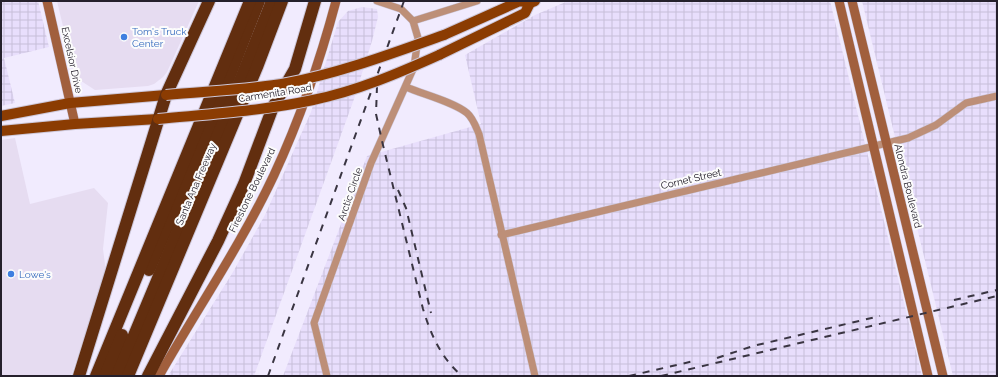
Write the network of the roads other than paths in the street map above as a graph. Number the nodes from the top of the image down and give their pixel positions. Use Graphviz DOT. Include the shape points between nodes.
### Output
graph roads {
  1 [pos="47,1"];
  2 [pos="250,1"];
  3 [pos="259,1"];
  4 [pos="272,1"];
  5 [pos="282,1"];
  6 [pos="315,1"];
  7 [pos="336,1"];
  8 [pos="377,1"];
  9 [pos="477,1"];
  10 [pos="839,1"];
  11 [pos="852,1"];
  12 [pos="533,2"];
  13 [pos="208,4"];
  14 [pos="413,21"];
  15 [pos="287,83"];
  16 [pos="406,88"];
  17 [pos="166,95"];
  18 [pos="997,96"];
  19 [pos="70,103"];
  20 [pos="274,107"];
  21 [pos="1,116"];
  22 [pos="158,120"];
  23 [pos="75,124"];
  24 [pos="1,131"];
  25 [pos="886,143"];
  26 [pos="873,146"];
  27 [pos="501,235"];
  28 [pos="79,376"];
  29 [pos="96,376"];
  30 [pos="105,376"];
  31 [pos="117,376"];
  32 [pos="128,376"];
  33 [pos="148,376"];
  34 [pos="159,376"];
  35 [pos="327,376"];
  36 [pos="535,376"];
  37 [pos="928,376"];
  38 [pos="943,376"];
  1 -- 19 [label="main road, Excelsior Drive"];
  2 -- 29 [label="highway, Santa Ana Freeway"];
  3 -- 30 [label="highway" via="210,126"];
  4 -- 31 [label="highway"];
  5 -- 32 [label="highway, Santa Ana Freeway"];
  6 -- 15 [label="highway" via="295,69"];
  7 -- 34 [label="main road, Firestone Boulevard" via="314,77 274,176 228,261"];
  8 -- 14 [label="street" via="401,10"];
  9 -- 14 [label="street"];
  10 -- 26 [label="main road"];
  11 -- 25 [label="main road, Alondra Boulevard"];
  12 -- 15 [label="main road, Carmenita Road, bridge" via="520,1 444,35 360,64"];
  12 -- 20 [label="main road, Carmenita Road, bridge" via="525,12 399,73 314,100"];
  13 -- 17 [label="highway"];
  14 -- 16 [label="street, Arctic Circle" via="418,38 414,67"];
  15 -- 17 [label="main road, Carmenita Road, bridge"];
  15 -- 20 [label="highway"];
  16 -- 27 [label="street" via="456,107 467,113 474,123 479,134"];
  16 -- 35 [label="street, Arctic Circle" via="372,162 314,323"];
  17 -- 19 [label="main road, Carmenita Road"];
  17 -- 22 [label="highway"];
  18 -- 25 [label="street, Cornet Street" via="966,103 936,125 920,133"];
  19 -- 21 [label="main road, Carmenita Road"];
  19 -- 23 [label="main road, Excelsior Drive"];
  20 -- 22 [label="main road, Carmenita Road, bridge"];
  20 -- 33 [label="highway" via="244,184 218,241"];
  22 -- 23 [label="main road, Carmenita Road"];
  22 -- 28 [label="highway"];
  23 -- 24 [label="main road, Carmenita Road"];
  25 -- 26 [label="street, Cornet Street"];
  25 -- 38 [label="main road, Alondra Boulevard"];
  26 -- 27 [label="street, Cornet Street"];
  26 -- 37 [label="main road"];
  27 -- 36 [label="street"];
}
